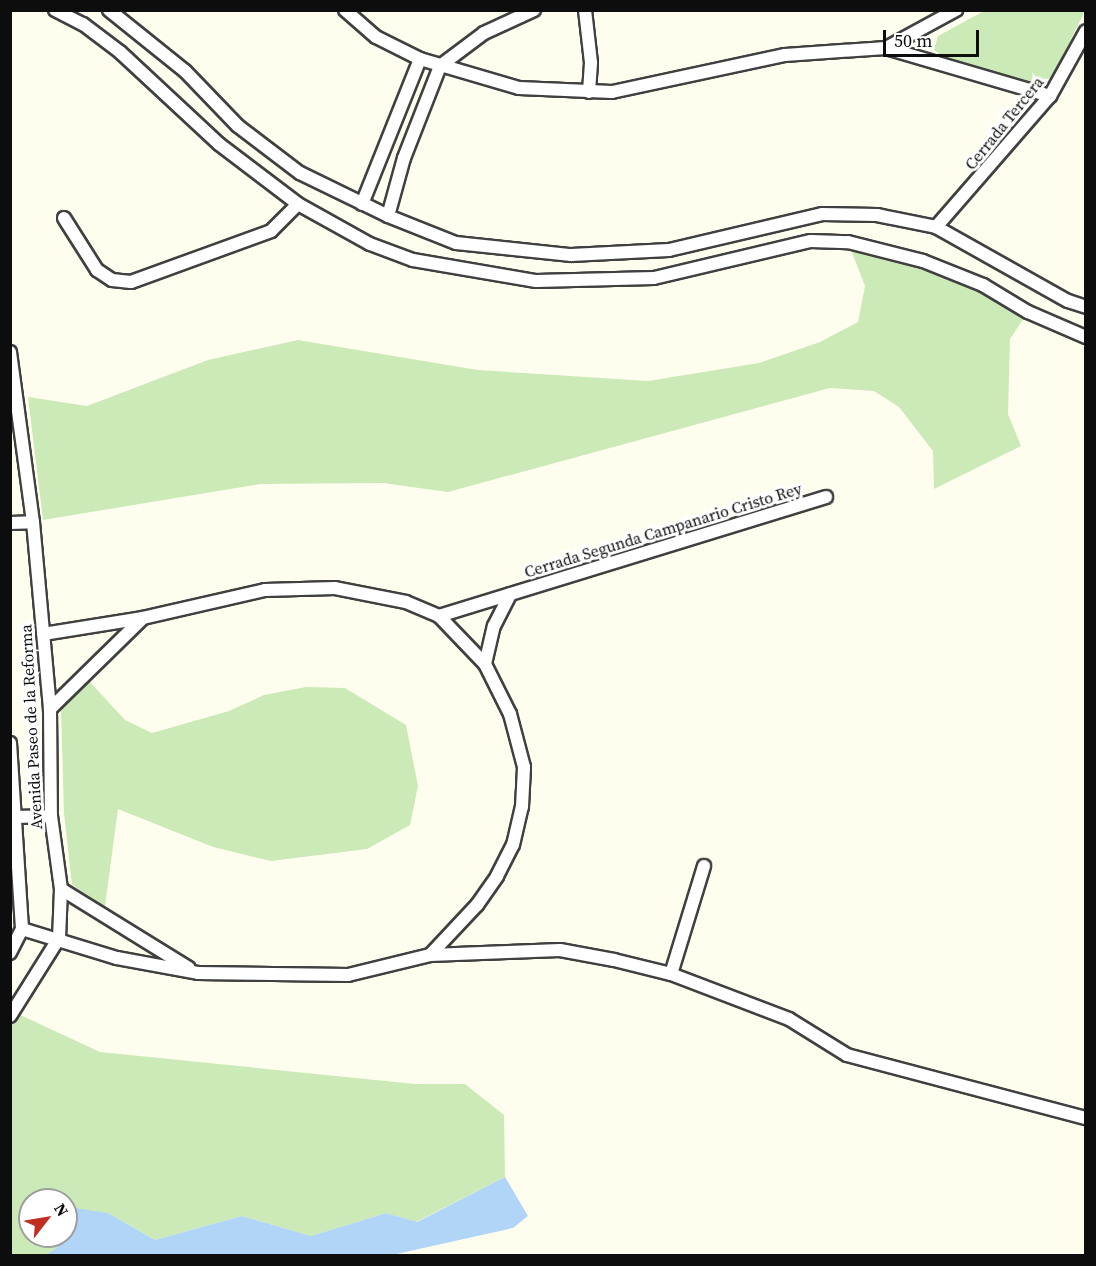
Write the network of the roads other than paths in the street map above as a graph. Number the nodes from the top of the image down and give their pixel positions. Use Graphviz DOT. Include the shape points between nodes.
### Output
graph roads {
  1 [pos="55,10"];
  2 [pos="109,10"];
  3 [pos="345,10"];
  4 [pos="534,10"];
  5 [pos="585,10"];
  6 [pos="956,10"];
  7 [pos="1084,39"];
  8 [pos="886,48"];
  9 [pos="420,59"];
  10 [pos="440,66"];
  11 [pos="589,92"];
  12 [pos="1050,96"];
  13 [pos="298,204"];
  14 [pos="362,204"];
  15 [pos="388,216"];
  16 [pos="64,218"];
  17 [pos="936,227"];
  18 [pos="1086,307"];
  19 [pos="1086,337"];
  20 [pos="10,352"];
  21 [pos="826,497"];
  22 [pos="33,522"];
  23 [pos="10,523"];
  24 [pos="510,594"];
  25 [pos="439,616"];
  26 [pos="143,618"];
  27 [pos="43,634"];
  28 [pos="485,664"];
  29 [pos="50,709"];
  30 [pos="10,743"];
  31 [pos="51,816"];
  32 [pos="14,818"];
  33 [pos="704,866"];
  34 [pos="61,889"];
  35 [pos="22,928"];
  36 [pos="59,938"];
  37 [pos="10,953"];
  38 [pos="430,956"];
  39 [pos="198,973"];
  40 [pos="671,974"];
  41 [pos="10,1016"];
  42 [pos="1086,1118"];
  1 -- 13 [label="street" via="83,24 120,52 219,144"];
  2 -- 14 [label="street" via="184,71 238,126 300,173"];
  3 -- 9 [label="street" via="376,37"];
  4 -- 10 [label="street" via="484,33"];
  5 -- 11 [label="street" via="591,63"];
  6 -- 8 [label="street"];
  7 -- 12 [label="street, Cerrada Tercera"];
  8 -- 11 [label="street" via="785,55 612,92"];
  8 -- 12 [label="street"];
  9 -- 10 [label="street"];
  9 -- 14 [label="street"];
  10 -- 11 [label="street" via="519,88"];
  10 -- 15 [label="street" via="404,158"];
  12 -- 17 [label="street, Cerrada Tercera" via="1004,154"];
  13 -- 16 [label="street" via="271,231 132,282 112,280 97,270"];
  13 -- 19 [label="street" via="370,244 413,260 536,281 654,278 811,241 870,245 983,285 1028,312"];
  14 -- 15 [label="street"];
  15 -- 17 [label="street" via="456,243 571,255 669,250 822,214 876,215"];
  17 -- 18 [label="street" via="1068,301"];
  20 -- 22 [label="street, Avenida Paseo de la Reforma"];
  21 -- 24 [label="street, Cerrada Segunda Campanario Cristo Rey"];
  22 -- 23 [label="street"];
  22 -- 27 [label="street, Avenida Paseo de la Reforma"];
  24 -- 25 [label="street, Cerrada Segunda Campanario Cristo Rey"];
  24 -- 28 [label="street, Cerrada Segunda Campanario Cristo Rey" via="494,626"];
  25 -- 26 [label="street" via="372,593 335,588 265,590"];
  25 -- 28 [label="street"];
  26 -- 27 [label="street"];
  26 -- 29 [label="street"];
  27 -- 29 [label="street, Avenida Paseo de la Reforma"];
  28 -- 38 [label="street" via="510,714 524,767 522,807 513,845 497,876 477,905"];
  29 -- 31 [label="street, Avenida Paseo de la Reforma"];
  30 -- 32 [label="street, Avenida Paseo de la Reforma"];
  31 -- 32 [label="street"];
  31 -- 34 [label="street, Avenida Paseo de la Reforma"];
  32 -- 35 [label="street, Avenida Paseo de la Reforma"];
  33 -- 40 [label="street"];
  34 -- 36 [label="street, Avenida Paseo de la Reforma"];
  34 -- 39 [label="street"];
  35 -- 36 [label="street"];
  35 -- 37 [label="street, Avenida Paseo de la Reforma"];
  36 -- 39 [label="street" via="117,958"];
  36 -- 41 [label="street, Avenida Paseo de la Reforma"];
  38 -- 39 [label="street" via="348,975"];
  38 -- 40 [label="street" via="560,950"];
  40 -- 42 [label="street" via="789,1019 847,1055"];
}
